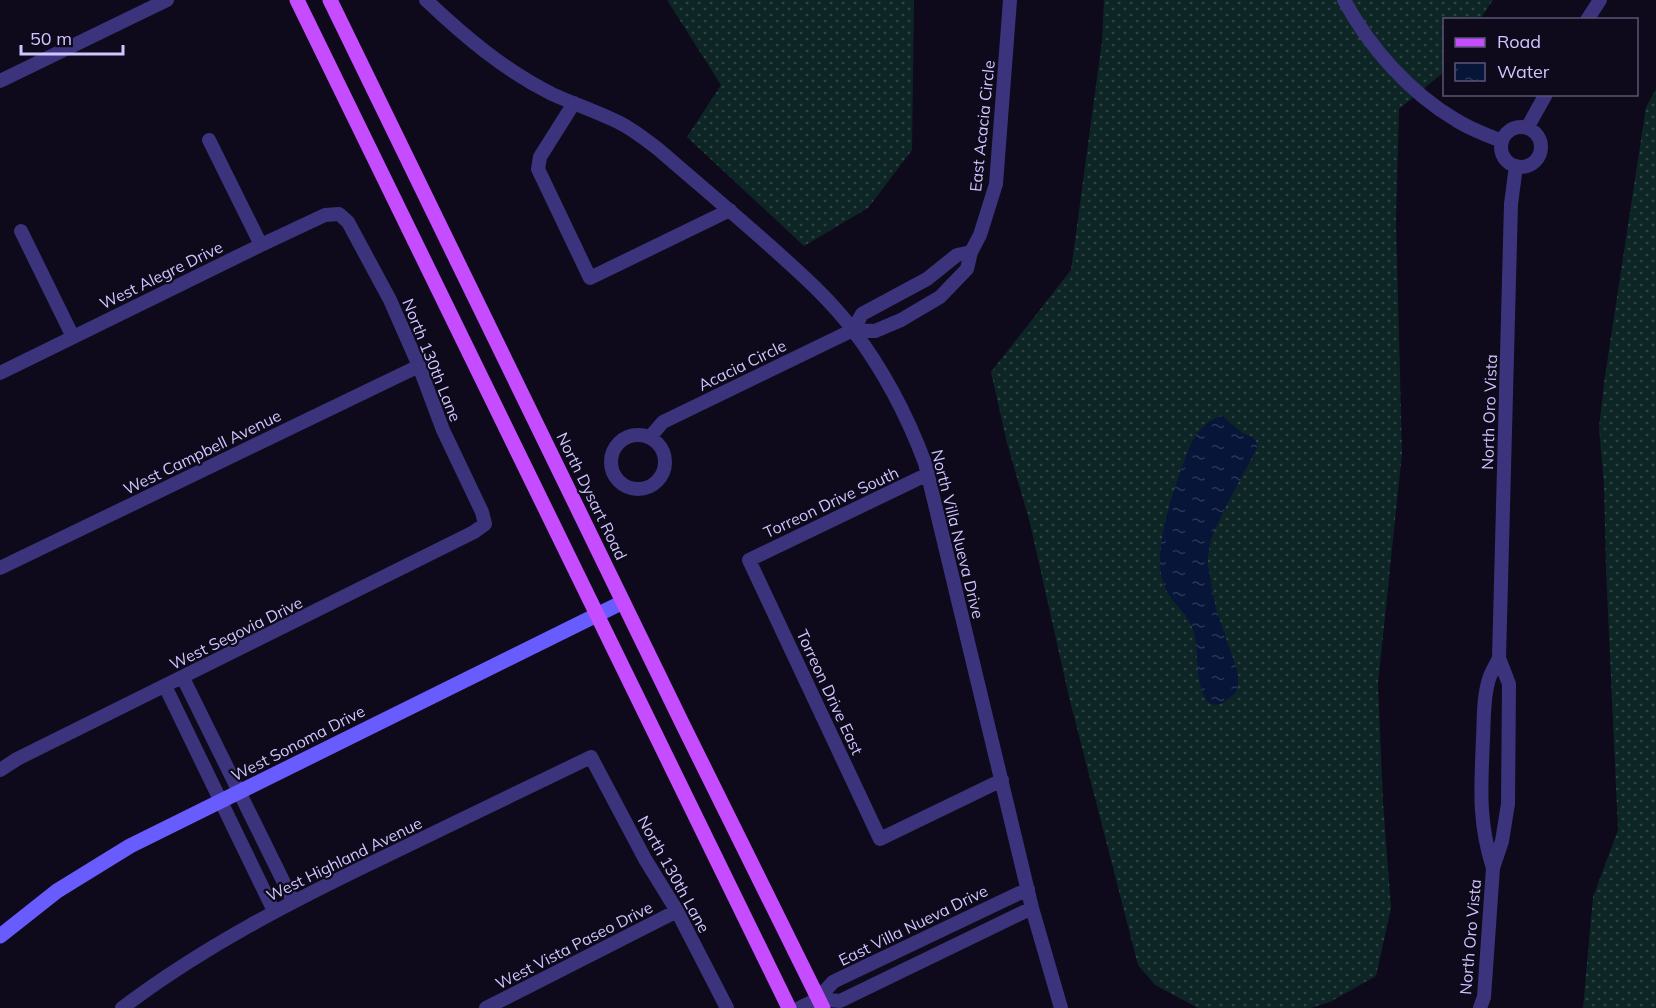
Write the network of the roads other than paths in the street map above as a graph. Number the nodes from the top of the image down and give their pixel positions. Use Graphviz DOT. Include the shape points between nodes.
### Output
graph roads {
  1 [pos="167,0"];
  2 [pos="297,0"];
  3 [pos="330,0"];
  4 [pos="426,0"];
  5 [pos="1010,0"];
  6 [pos="1344,0"];
  7 [pos="1600,0"];
  8 [pos="1588,18"];
  9 [pos="0,81"];
  10 [pos="1545,96"];
  11 [pos="574,103"];
  12 [pos="1527,128"];
  13 [pos="209,140"];
  14 [pos="1502,141"];
  15 [pos="1516,166"];
  16 [pos="730,210"];
  17 [pos="339,214"];
  18 [pos="21,231"];
  19 [pos="261,245"];
  20 [pos="971,252"];
  21 [pos="853,330"];
  22 [pos="73,337"];
  23 [pos="419,366"];
  24 [pos="0,373"];
  25 [pos="650,437"];
  26 [pos="928,474"];
  27 [pos="485,524"];
  28 [pos="749,560"];
  29 [pos="0,568"];
  30 [pos="622,602"];
  31 [pos="598,614"];
  32 [pos="1499,658"];
  33 [pos="183,678"];
  34 [pos="165,686"];
  35 [pos="591,757"];
  36 [pos="0,770"];
  37 [pos="1002,780"];
  38 [pos="240,793"];
  39 [pos="221,802"];
  40 [pos="1493,868"];
  41 [pos="1028,889"];
  42 [pos="293,901"];
  43 [pos="1032,908"];
  44 [pos="274,911"];
  45 [pos="677,911"];
  46 [pos="0,936"];
  47 [pos="821,1003"];
  48 [pos="122,1008"];
  49 [pos="486,1008"];
  50 [pos="727,1008"];
  51 [pos="789,1008"];
  52 [pos="799,1008"];
  53 [pos="1062,1008"];
  54 [pos="1479,1008"];
  1 -- 9 [label="street"];
  2 -- 31 [label="main road"];
  3 -- 30 [label="main road, North Dysart Road"];
  4 -- 11 [label="street, North Villa Nueva Drive" via="499,62"];
  5 -- 20 [label="street, East Acacia Circle" via="996,184"];
  6 -- 14 [label="street" via="1377,51 1422,95 1457,121"];
  7 -- 8 [label="street"];
  10 -- 12 [label="street"];
  11 -- 16 [label="street, North Villa Nueva Drive" via="641,136"];
  11 -- 16 [label="street" via="540,157 538,169 590,278"];
  12 -- 14 [label="street" via="1514,128"];
  12 -- 15 [label="street" via="1537,135 1540,155 1530,165"];
  13 -- 19 [label="street"];
  14 -- 15 [label="street" via="1504,158"];
  15 -- 32 [label="street, North Oro Vista" via="1511,204"];
  16 -- 21 [label="street, North Villa Nueva Drive" via="830,302"];
  17 -- 19 [label="street, West Alegre Drive" via="325,215"];
  17 -- 23 [label="street, North 130th Lane" via="348,222 390,300"];
  18 -- 22 [label="street"];
  19 -- 22 [label="street, West Alegre Drive"];
  20 -- 21 [label="street" via="957,255 927,279 862,314"];
  20 -- 21 [label="street, East Acacia Circle" via="967,269 940,297 875,331"];
  21 -- 25 [label="street, Acacia Circle" via="663,422"];
  21 -- 26 [label="street, North Villa Nueva Drive" via="892,390"];
  22 -- 24 [label="street, West Alegre Drive"];
  23 -- 27 [label="street, North 130th Lane"];
  23 -- 29 [label="street, West Campbell Avenue"];
  25 -- 25 [label="street" via="632,435 617,443 612,451 614,476 628,488 646,488 661,477 665,468 663,450"];
  26 -- 28 [label="street, Torreon Drive South"];
  26 -- 37 [label="street, North Villa Nueva Drive"];
  27 -- 33 [label="street, West Segovia Drive"];
  28 -- 37 [label="street, Torreon Drive East" via="880,839"];
  30 -- 31 [label="street, West Sonoma Drive"];
  30 -- 47 [label="main road, North Dysart Road"];
  31 -- 38 [label="street, West Sonoma Drive"];
  31 -- 51 [label="main road"];
  32 -- 40 [label="street, North Oro Vista" via="1509,684 1508,804"];
  32 -- 40 [label="street, North Oro Vista" via="1489,680 1485,703 1481,777 1481,814"];
  33 -- 34 [label="street, West Segovia Drive"];
  33 -- 38 [label="street"];
  34 -- 36 [label="street, West Segovia Drive"];
  34 -- 39 [label="street"];
  35 -- 42 [label="street, West Highland Avenue"];
  35 -- 45 [label="street, North 130th Lane"];
  37 -- 41 [label="street, North Villa Nueva Drive"];
  38 -- 39 [label="street, West Sonoma Drive"];
  38 -- 42 [label="street"];
  39 -- 44 [label="street"];
  39 -- 46 [label="street, West Sonoma Drive" via="96,866"];
  40 -- 54 [label="street, North Oro Vista" via="1484,997"];
  41 -- 43 [label="street, North Villa Nueva Drive"];
  41 -- 47 [label="street, East Villa Nueva Drive" via="833,982"];
  42 -- 44 [label="street, West Highland Avenue"];
  43 -- 47 [label="street, East Villa Nueva Drive" via="840,1000"];
  43 -- 53 [label="street, North Villa Nueva Drive"];
  44 -- 48 [label="street, West Highland Avenue" via="152,985"];
  45 -- 49 [label="street, West Vista Paseo Drive"];
  45 -- 50 [label="street, North 130th Lane"];
  47 -- 52 [label="street, East Villa Nueva Drive"];
}
